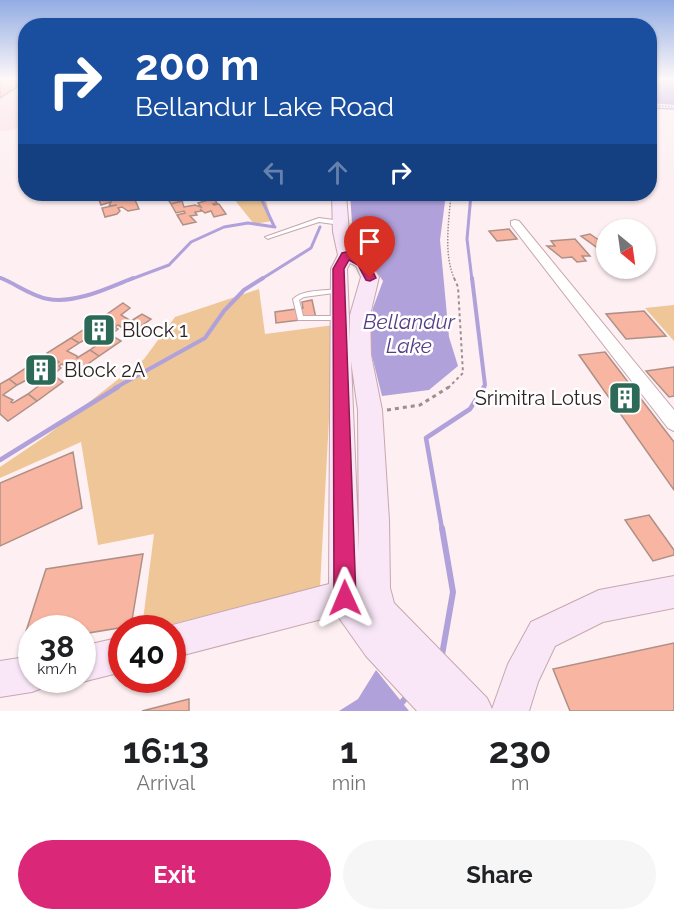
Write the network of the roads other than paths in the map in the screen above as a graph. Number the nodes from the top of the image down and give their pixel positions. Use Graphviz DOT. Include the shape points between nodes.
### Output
graph roads {
  1 [pos="339,201"];
  2 [pos="341,223"];
  3 [pos="515,223"];
  4 [pos="268,237"];
  5 [pos="346,255"];
  6 [pos="339,291"];
  7 [pos="340,318"];
  8 [pos="674,423"];
  9 [pos="674,592"];
  10 [pos="365,606"];
  11 [pos="186,638"];
  12 [pos="18,676"];
  13 [pos="0,679"];
  14 [pos="444,711"];
  15 [pos="474,711"];
  16 [pos="510,711"];
  1 -- 2 [label="street"];
  2 -- 4 [label="lane" via="319,220"];
  2 -- 5 [label="street"];
  3 -- 8 [label="street"];
  5 -- 6 [label="street" via="339,269"];
  5 -- 10 [label="street" via="363,263 370,278 360,315 361,355 370,410 375,520"];
  6 -- 7 [label="street"];
  6 -- 7 [label="lane" via="296,299 300,318"];
  7 -- 10 [label="street"];
  9 -- 16 [label="street" via="599,606 543,634"];
  10 -- 11 [label="street"];
  10 -- 14 [label="street" via="386,655"];
  10 -- 15 [label="street"];
  12 -- 13 [label="street"];
}
